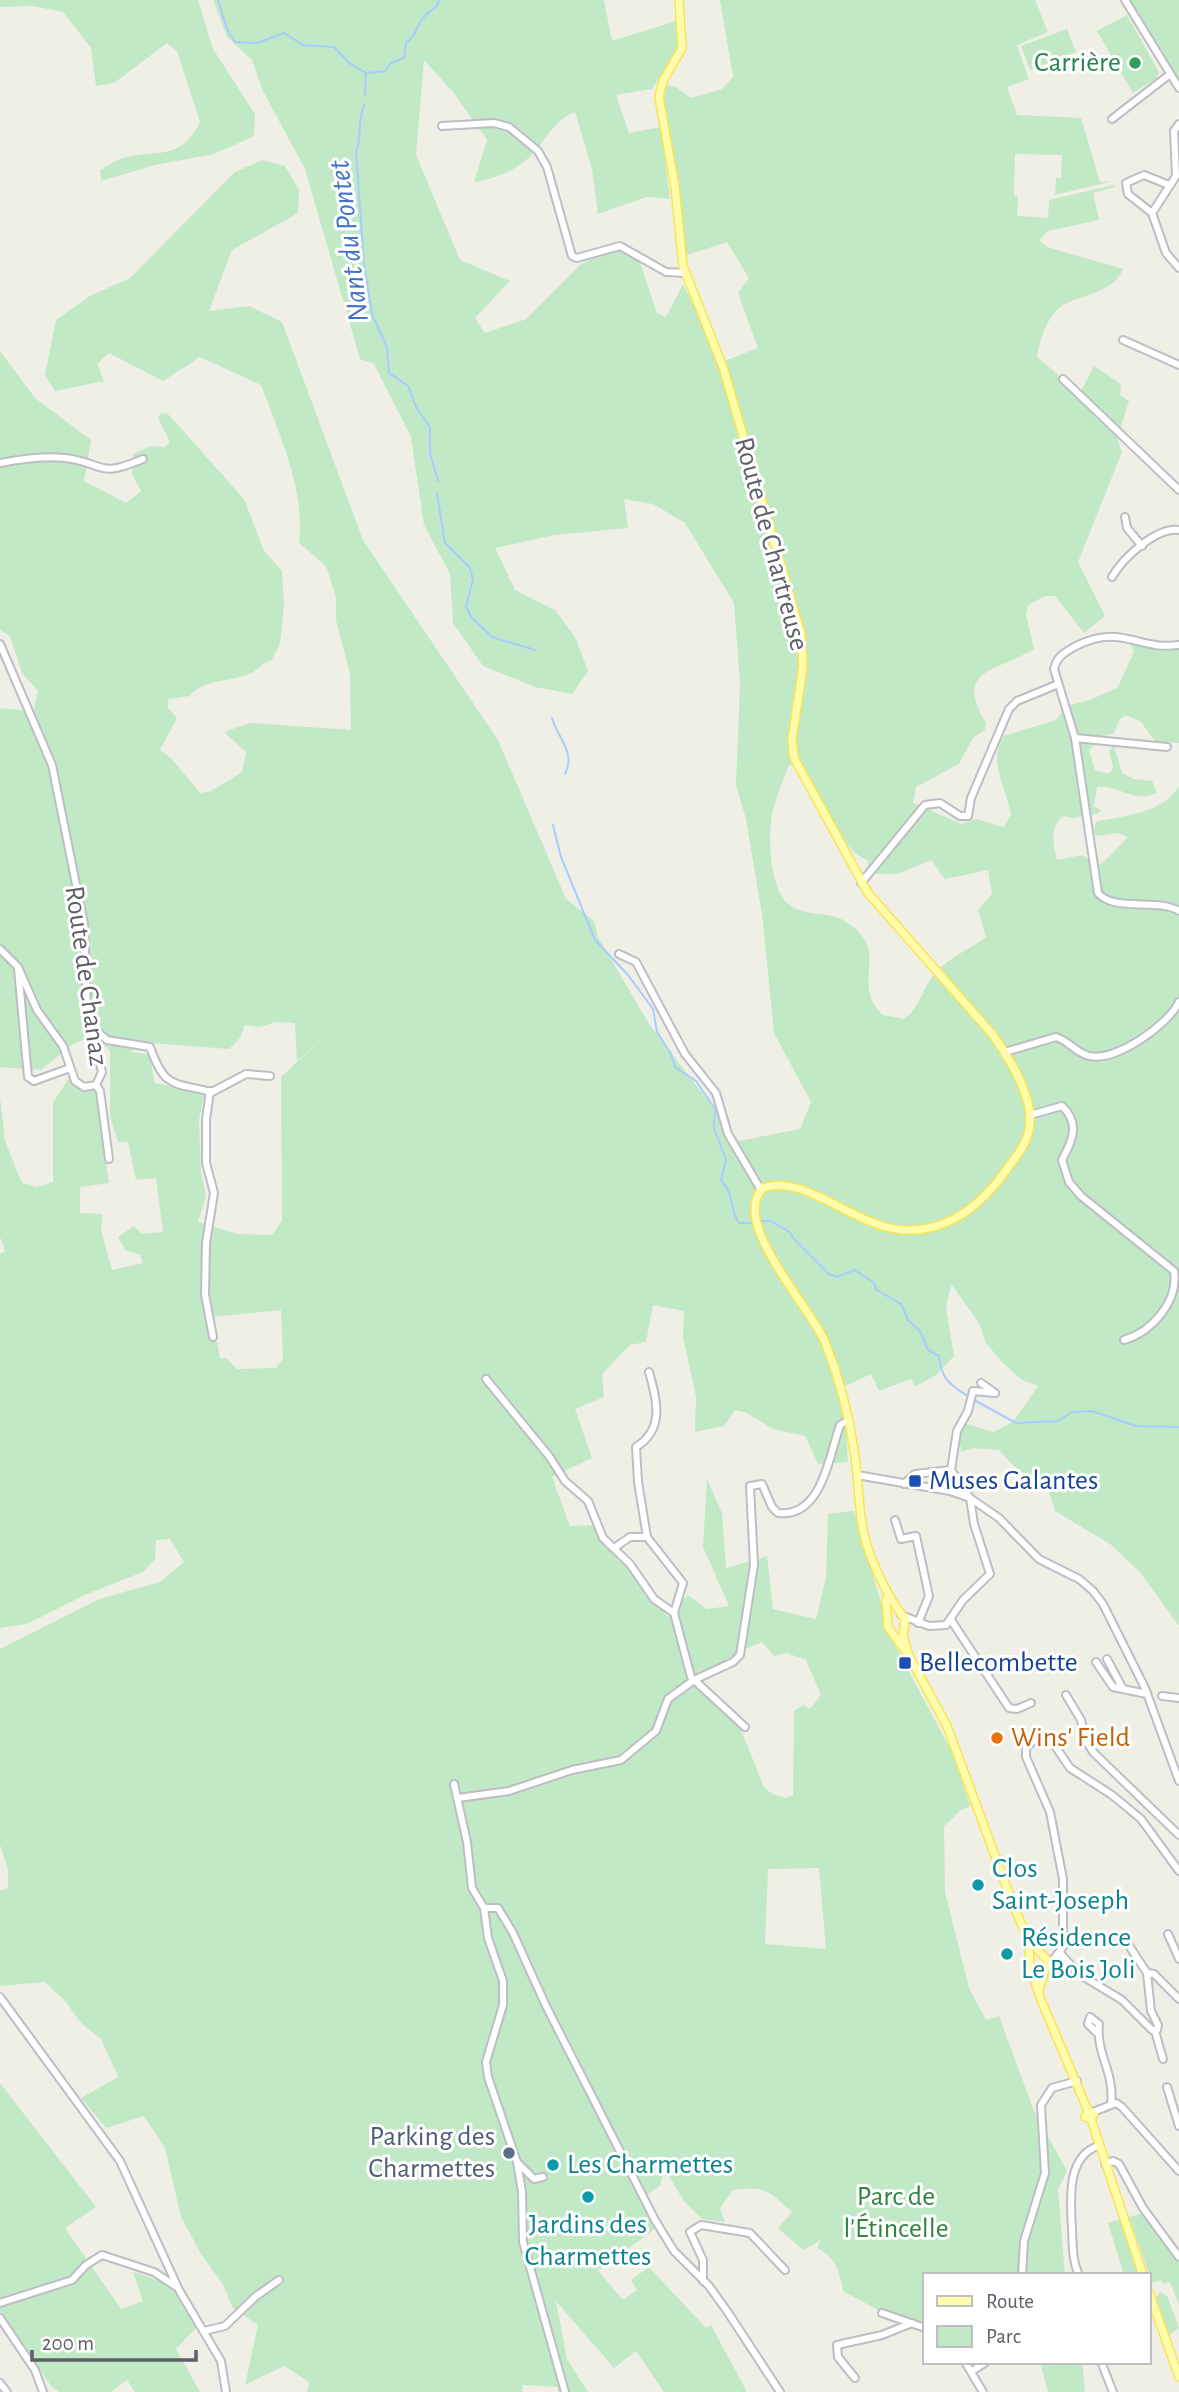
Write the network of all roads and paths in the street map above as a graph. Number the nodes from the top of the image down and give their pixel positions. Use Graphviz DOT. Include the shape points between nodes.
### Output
graph roads {
  1 [pos="679,0"];
  2 [pos="1125,0"];
  3 [pos="1169,75"];
  4 [pos="1179,88"];
  5 [pos="1112,119"];
  6 [pos="1179,124"];
  7 [pos="442,126"];
  8 [pos="1169,186"];
  9 [pos="1152,213"];
  10 [pos="1179,268"];
  11 [pos="685,273"];
  12 [pos="1123,340"];
  13 [pos="1179,365"];
  14 [pos="1063,379"];
  15 [pos="143,459"];
  16 [pos="0,463"];
  17 [pos="1179,489"];
  18 [pos="1125,517"];
  19 [pos="1179,530"];
  20 [pos="1142,546"];
  21 [pos="1112,577"];
  22 [pos="0,644"];
  23 [pos="1178,645"];
  24 [pos="1056,685"];
  25 [pos="1075,738"];
  26 [pos="1167,747"];
  27 [pos="861,883"];
  28 [pos="1179,912"];
  29 [pos="0,949"];
  30 [pos="619,954"];
  31 [pos="18,967"];
  32 [pos="1179,1002"];
  33 [pos="90,1024"];
  34 [pos="1005,1052"];
  35 [pos="70,1068"];
  36 [pos="270,1076"];
  37 [pos="96,1084"];
  38 [pos="210,1091"];
  39 [pos="1030,1115"];
  40 [pos="109,1159"];
  41 [pos="761,1190"];
  42 [pos="212,1334"];
  43 [pos="1124,1340"];
  44 [pos="649,1372"];
  45 [pos="486,1379"];
  46 [pos="981,1383"];
  47 [pos="847,1421"];
  48 [pos="951,1470"];
  49 [pos="857,1475"];
  50 [pos="904,1484"];
  51 [pos="970,1498"];
  52 [pos="895,1520"];
  53 [pos="647,1538"];
  54 [pos="614,1548"];
  55 [pos="881,1576"];
  56 [pos="674,1613"];
  57 [pos="900,1615"];
  58 [pos="888,1618"];
  59 [pos="951,1620"];
  60 [pos="918,1623"];
  61 [pos="904,1627"];
  62 [pos="893,1631"];
  63 [pos="909,1656"];
  64 [pos="1107,1659"];
  65 [pos="1096,1662"];
  66 [pos="694,1680"];
  67 [pos="1123,1689"];
  68 [pos="1147,1694"];
  69 [pos="1066,1695"];
  70 [pos="1163,1696"];
  71 [pos="1179,1698"];
  72 [pos="1031,1703"];
  73 [pos="745,1727"];
  74 [pos="1179,1781"];
  75 [pos="454,1784"];
  76 [pos="458,1798"];
  77 [pos="1179,1835"];
  78 [pos="1179,1871"];
  79 [pos="484,1908"];
  80 [pos="1168,1934"];
  81 [pos="1028,1939"];
  82 [pos="1128,1944"];
  83 [pos="1060,1953"];
  84 [pos="1042,1956"];
  85 [pos="1179,1959"];
  86 [pos="1031,1960"];
  87 [pos="1047,1968"];
  88 [pos="1032,1971"];
  89 [pos="1147,1973"];
  90 [pos="1039,1990"];
  91 [pos="0,1997"];
  92 [pos="1179,1999"];
  93 [pos="1155,2031"];
  94 [pos="1098,2034"];
  95 [pos="1163,2059"];
  96 [pos="1077,2081"];
  97 [pos="1167,2087"];
  98 [pos="1111,2105"];
  99 [pos="1091,2114"];
  100 [pos="1179,2126"];
  101 [pos="1098,2146"];
  102 [pos="517,2162"];
  103 [pos="1105,2164"];
  104 [pos="1179,2171"];
  105 [pos="543,2177"];
  106 [pos="1179,2257"];
  107 [pos="785,2270"];
  108 [pos="1023,2273"];
  109 [pos="1078,2273"];
  110 [pos="1142,2273"];
  111 [pos="279,2280"];
  112 [pos="703,2281"];
  113 [pos="179,2290"];
  114 [pos="1151,2298"];
  115 [pos="0,2302"];
  116 [pos="882,2313"];
  117 [pos="0,2318"];
  118 [pos="912,2323"];
  119 [pos="923,2327"];
  120 [pos="204,2331"];
  121 [pos="967,2364"];
  122 [pos="983,2364"];
  123 [pos="1102,2364"];
  124 [pos="972,2371"];
  125 [pos="1179,2377"];
  126 [pos="855,2378"];
  127 [pos="0,2383"];
  128 [pos="7,2392"];
  129 [pos="43,2392"];
  130 [pos="226,2392"];
  131 [pos="565,2392"];
  132 [pos="780,2392"];
  133 [pos="983,2392"];
  134 [pos="1113,2392"];
  1 -- 11 [label="main road, Route de Chartreuse" via="682,48 663,80 659,97"];
  2 -- 3 [label="street"];
  3 -- 4 [label="street"];
  3 -- 5 [label="street"];
  6 -- 8 [label="street" via="1174,131 1177,176"];
  7 -- 11 [label="street" via="494,123 509,127 538,151 547,167 572,256 620,246 666,272"];
  8 -- 9 [label="street"];
  8 -- 9 [label="street" via="1144,175 1126,183 1128,194"];
  9 -- 10 [label="street" via="1166,253"];
  11 -- 27 [label="main road, Route de Chartreuse" via="723,367 801,634 803,667 792,752"];
  12 -- 13 [label="street"];
  14 -- 17 [label="street"];
  15 -- 16 [label="street" via="109,471 57,458 26,457"];
  18 -- 20 [label="street" via="1127,528"];
  19 -- 20 [label="street" via="1164,530"];
  20 -- 21 [label="street"];
  22 -- 33 [label="street, Route de Chanaz" via="52,765 84,924"];
  23 -- 24 [label="street" via="1156,645 1116,635 1093,638 1059,656 1054,669"];
  24 -- 25 [label="street"];
  24 -- 27 [label="street" via="1009,709 968,816 940,803 925,806"];
  25 -- 26 [label="street"];
  25 -- 28 [label="street" via="1099,895 1112,901 1169,906"];
  27 -- 34 [label="main road, Route de Chartreuse"];
  29 -- 31 [label="street, Route de Chanaz"];
  30 -- 41 [label="street" via="636,962 685,1054 716,1093 729,1134"];
  31 -- 35 [label="street, Route de Chanaz" via="37,1010 63,1046"];
  31 -- 35 [label="street" via="28,1077 34,1081"];
  32 -- 34 [label="street" via="1160,1027 1104,1055 1086,1055 1056,1037"];
  33 -- 37 [label="street, Route de Chanaz" via="102,1072"];
  33 -- 38 [label="street" via="107,1040 150,1047 159,1073 166,1079"];
  34 -- 39 [label="main road, Route de Chartreuse"];
  35 -- 37 [label="street, Route de Chanaz" via="78,1084"];
  36 -- 38 [label="street" via="246,1074"];
  37 -- 40 [label="street"];
  38 -- 42 [label="street" via="206,1163 214,1193 206,1243 205,1294"];
  39 -- 41 [label="main road" via="1023,1147 1002,1177 978,1203 944,1224 916,1230 883,1227 854,1217 808,1191 780,1185"];
  39 -- 43 [label="street" via="1062,1106 1069,1113 1073,1139 1062,1160 1069,1182 1174,1271 1173,1291 1155,1323 1146,1332"];
  41 -- 47 [label="main road" via="757,1217 767,1252 823,1335"];
  44 -- 53 [label="street" via="656,1396 656,1426 648,1440 636,1447"];
  45 -- 54 [label="street" via="565,1481 588,1501 603,1538"];
  46 -- 48 [label="street" via="994,1395 975,1390 970,1397 957,1431"];
  47 -- 49 [label="main road"];
  47 -- 66 [label="street" via="841,1425 820,1486 806,1505 778,1513 762,1484 750,1486 754,1565 744,1645 733,1662"];
  48 -- 50 [label="street" via="915,1474"];
  48 -- 51 [label="street"];
  49 -- 50 [label="street"];
  49 -- 55 [label="main road" via="864,1537"];
  50 -- 51 [label="street"];
  51 -- 59 [label="street" via="990,1574 963,1600"];
  51 -- 68 [label="street" via="999,1518 1039,1559 1093,1591"];
  52 -- 60 [label="street" via="901,1539 916,1536 928,1588"];
  53 -- 54 [label="street" via="630,1537"];
  53 -- 56 [label="street" via="683,1583"];
  54 -- 56 [label="street" via="654,1599"];
  55 -- 57 [label="main road"];
  55 -- 58 [label="main road"];
  56 -- 66 [label="street"];
  57 -- 58 [label="main road"];
  57 -- 60 [label="street"];
  57 -- 61 [label="main road"];
  58 -- 62 [label="main road"];
  59 -- 60 [label="street" via="940,1626"];
  59 -- 72 [label="street" via="1009,1708"];
  60 -- 61 [label="street"];
  61 -- 62 [label="main road"];
  61 -- 63 [label="main road"];
  62 -- 63 [label="main road"];
  63 -- 81 [label="main road" via="959,1752"];
  64 -- 67 [label="street"];
  65 -- 67 [label="street" via="1108,1683"];
  66 -- 73 [label="street"];
  66 -- 76 [label="street" via="665,1701 656,1731 621,1760 509,1791"];
  67 -- 68 [label="street"];
  68 -- 74 [label="street"];
  69 -- 77 [label="street" via="1093,1752"];
  70 -- 71 [label="street"];
  75 -- 76 [label="street"];
  76 -- 79 [label="street" via="472,1888"];
  78 -- 83 [label="street" via="1141,1819 1070,1768 1051,1740 1034,1738 1026,1747 1026,1757 1049,1812 1063,1879"];
  79 -- 102 [label="street" via="503,1990 486,2062"];
  79 -- 112 [label="street" via="498,1908 510,1926 655,2220 674,2251"];
  80 -- 85 [label="street"];
  81 -- 84 [label="main road"];
  81 -- 86 [label="main road"];
  82 -- 89 [label="street"];
  83 -- 84 [label="street"];
  83 -- 87 [label="street"];
  83 -- 93 [label="street" via="1079,1974 1122,2000"];
  84 -- 86 [label="main road"];
  84 -- 87 [label="main road"];
  86 -- 88 [label="main road"];
  87 -- 88 [label="main road" via="1041,1973"];
  87 -- 90 [label="main road"];
  88 -- 90 [label="main road"];
  89 -- 92 [label="street" via="1154,1974"];
  89 -- 93 [label="street" via="1151,2011 1158,2025"];
  90 -- 96 [label="main road"];
  91 -- 113 [label="street" via="120,2161"];
  93 -- 95 [label="street"];
  94 -- 98 [label="street" via="1113,2079"];
  96 -- 99 [label="main road"];
  96 -- 108 [label="street" via="1052,2088 1041,2105 1045,2173 1027,2227"];
  97 -- 100 [label="street"];
  98 -- 99 [label="street"];
  98 -- 104 [label="street" via="1122,2107"];
  99 -- 101 [label="main road"];
  101 -- 103 [label="main road"];
  101 -- 109 [label="street" via="1087,2152 1069,2192 1072,2252"];
  102 -- 105 [label="street" via="534,2179"];
  102 -- 131 [label="street" via="523,2242"];
  103 -- 106 [label="street" via="1119,2164 1143,2208"];
  103 -- 110 [label="main road"];
  107 -- 112 [label="street" via="750,2233 701,2225 690,2232 703,2260"];
  111 -- 120 [label="street" via="225,2326"];
  112 -- 132 [label="street"];
  113 -- 115 [label="street" via="154,2272 102,2255 72,2280"];
  113 -- 120 [label="street"];
  114 -- 125 [label="main road"];
  116 -- 118 [label="street"];
  117 -- 129 [label="street" via="35,2370"];
  118 -- 119 [label="street"];
  118 -- 126 [label="street" via="837,2345 838,2357"];
  120 -- 130 [label="street" via="221,2361"];
  121 -- 124 [label="street"];
  122 -- 124 [label="street"];
  123 -- 134 [label="street"];
  124 -- 133 [label="street"];
  127 -- 128 [label="street"];
}
